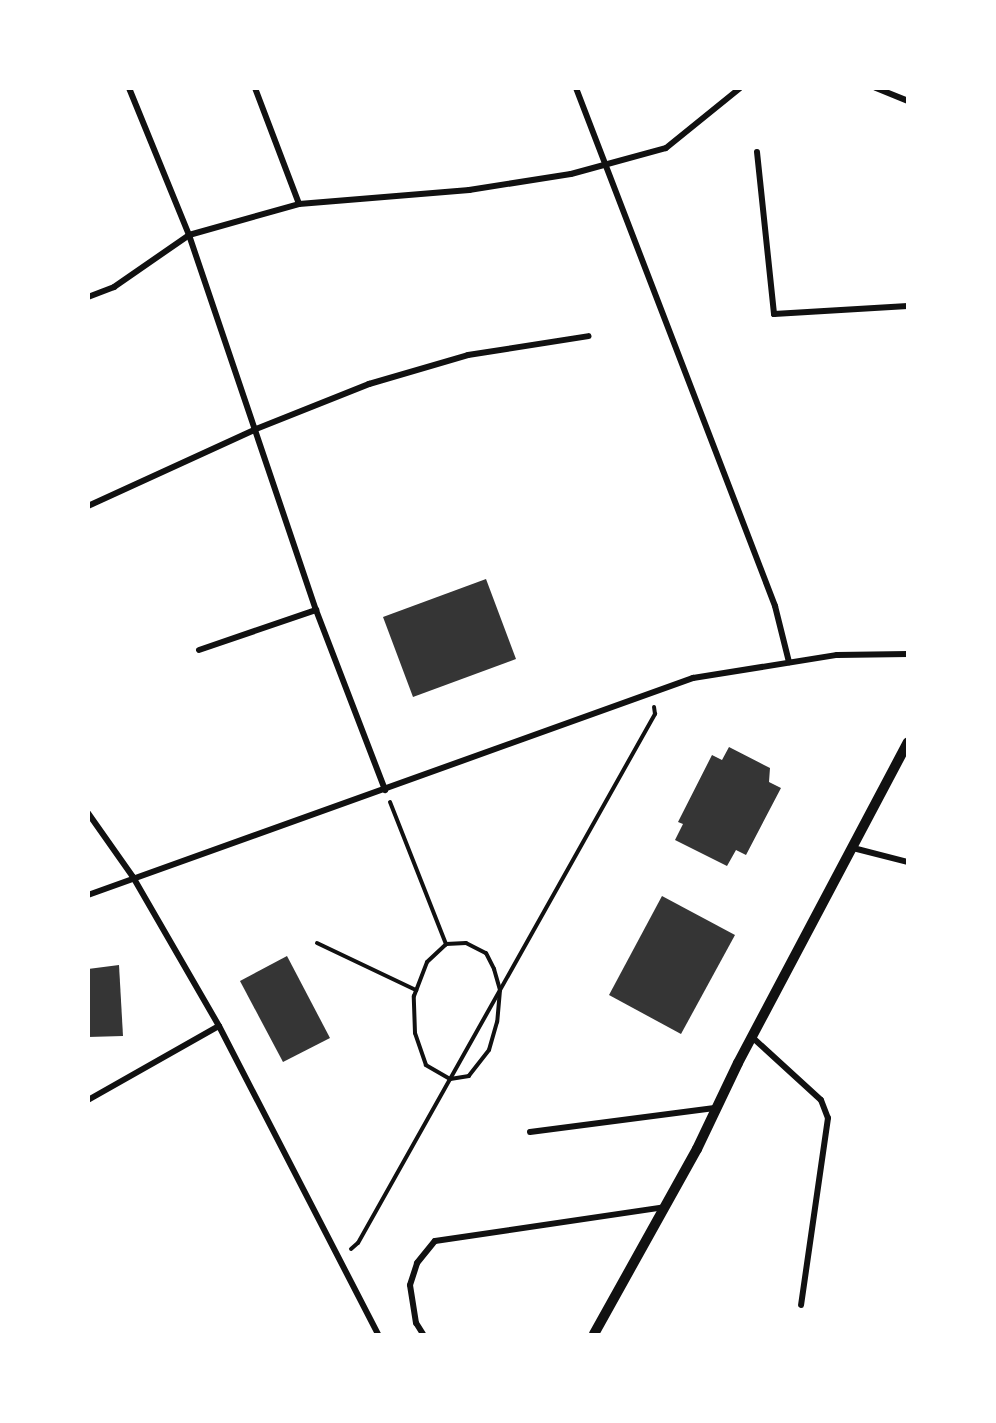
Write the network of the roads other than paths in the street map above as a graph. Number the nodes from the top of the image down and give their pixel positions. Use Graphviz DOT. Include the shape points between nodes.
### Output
graph roads {
  1 [pos="129,88"];
  2 [pos="255,88"];
  3 [pos="576,88"];
  4 [pos="740,88"];
  5 [pos="876,88"];
  6 [pos="908,101"];
  7 [pos="757,152"];
  8 [pos="606,164"];
  9 [pos="299,204"];
  10 [pos="189,235"];
  11 [pos="88,297"];
  12 [pos="908,306"];
  13 [pos="589,336"];
  14 [pos="256,429"];
  15 [pos="88,506"];
  16 [pos="316,610"];
  17 [pos="199,650"];
  18 [pos="908,654"];
  19 [pos="789,662"];
  20 [pos="908,742"];
  21 [pos="385,790"];
  22 [pos="88,813"];
  23 [pos="853,848"];
  24 [pos="908,862"];
  25 [pos="133,877"];
  26 [pos="88,896"];
  27 [pos="219,1026"];
  28 [pos="752,1037"];
  29 [pos="88,1100"];
  30 [pos="717,1108"];
  31 [pos="530,1132"];
  32 [pos="665,1207"];
  33 [pos="801,1305"];
  34 [pos="378,1335"];
  35 [pos="423,1335"];
  36 [pos="594,1335"];
  1 -- 10 [label="street"];
  2 -- 9 [label="street"];
  3 -- 8 [label="street"];
  4 -- 8 [label="street" via="666,148"];
  5 -- 6 [label="street"];
  7 -- 12 [label="street" via="774,314"];
  8 -- 9 [label="street" via="571,174 469,190"];
  8 -- 19 [label="street" via="775,606"];
  9 -- 10 [label="street"];
  10 -- 11 [label="street" via="114,287"];
  10 -- 14 [label="street"];
  13 -- 14 [label="street" via="468,355 369,384"];
  14 -- 15 [label="street"];
  14 -- 16 [label="street"];
  16 -- 17 [label="street"];
  16 -- 21 [label="street"];
  18 -- 19 [label="street" via="837,655"];
  19 -- 21 [label="street" via="693,678"];
  20 -- 23 [label="street"];
  21 -- 25 [label="street"];
  22 -- 25 [label="street"];
  23 -- 24 [label="street"];
  23 -- 28 [label="street"];
  25 -- 26 [label="street"];
  25 -- 27 [label="street"];
  27 -- 29 [label="street"];
  27 -- 34 [label="street"];
  28 -- 30 [label="street"];
  28 -- 33 [label="street" via="821,1100 828,1118"];
  30 -- 31 [label="street"];
  30 -- 32 [label="street"];
  32 -- 35 [label="street" via="435,1241 417,1263 410,1285 416,1323"];
  32 -- 36 [label="street"];
}
